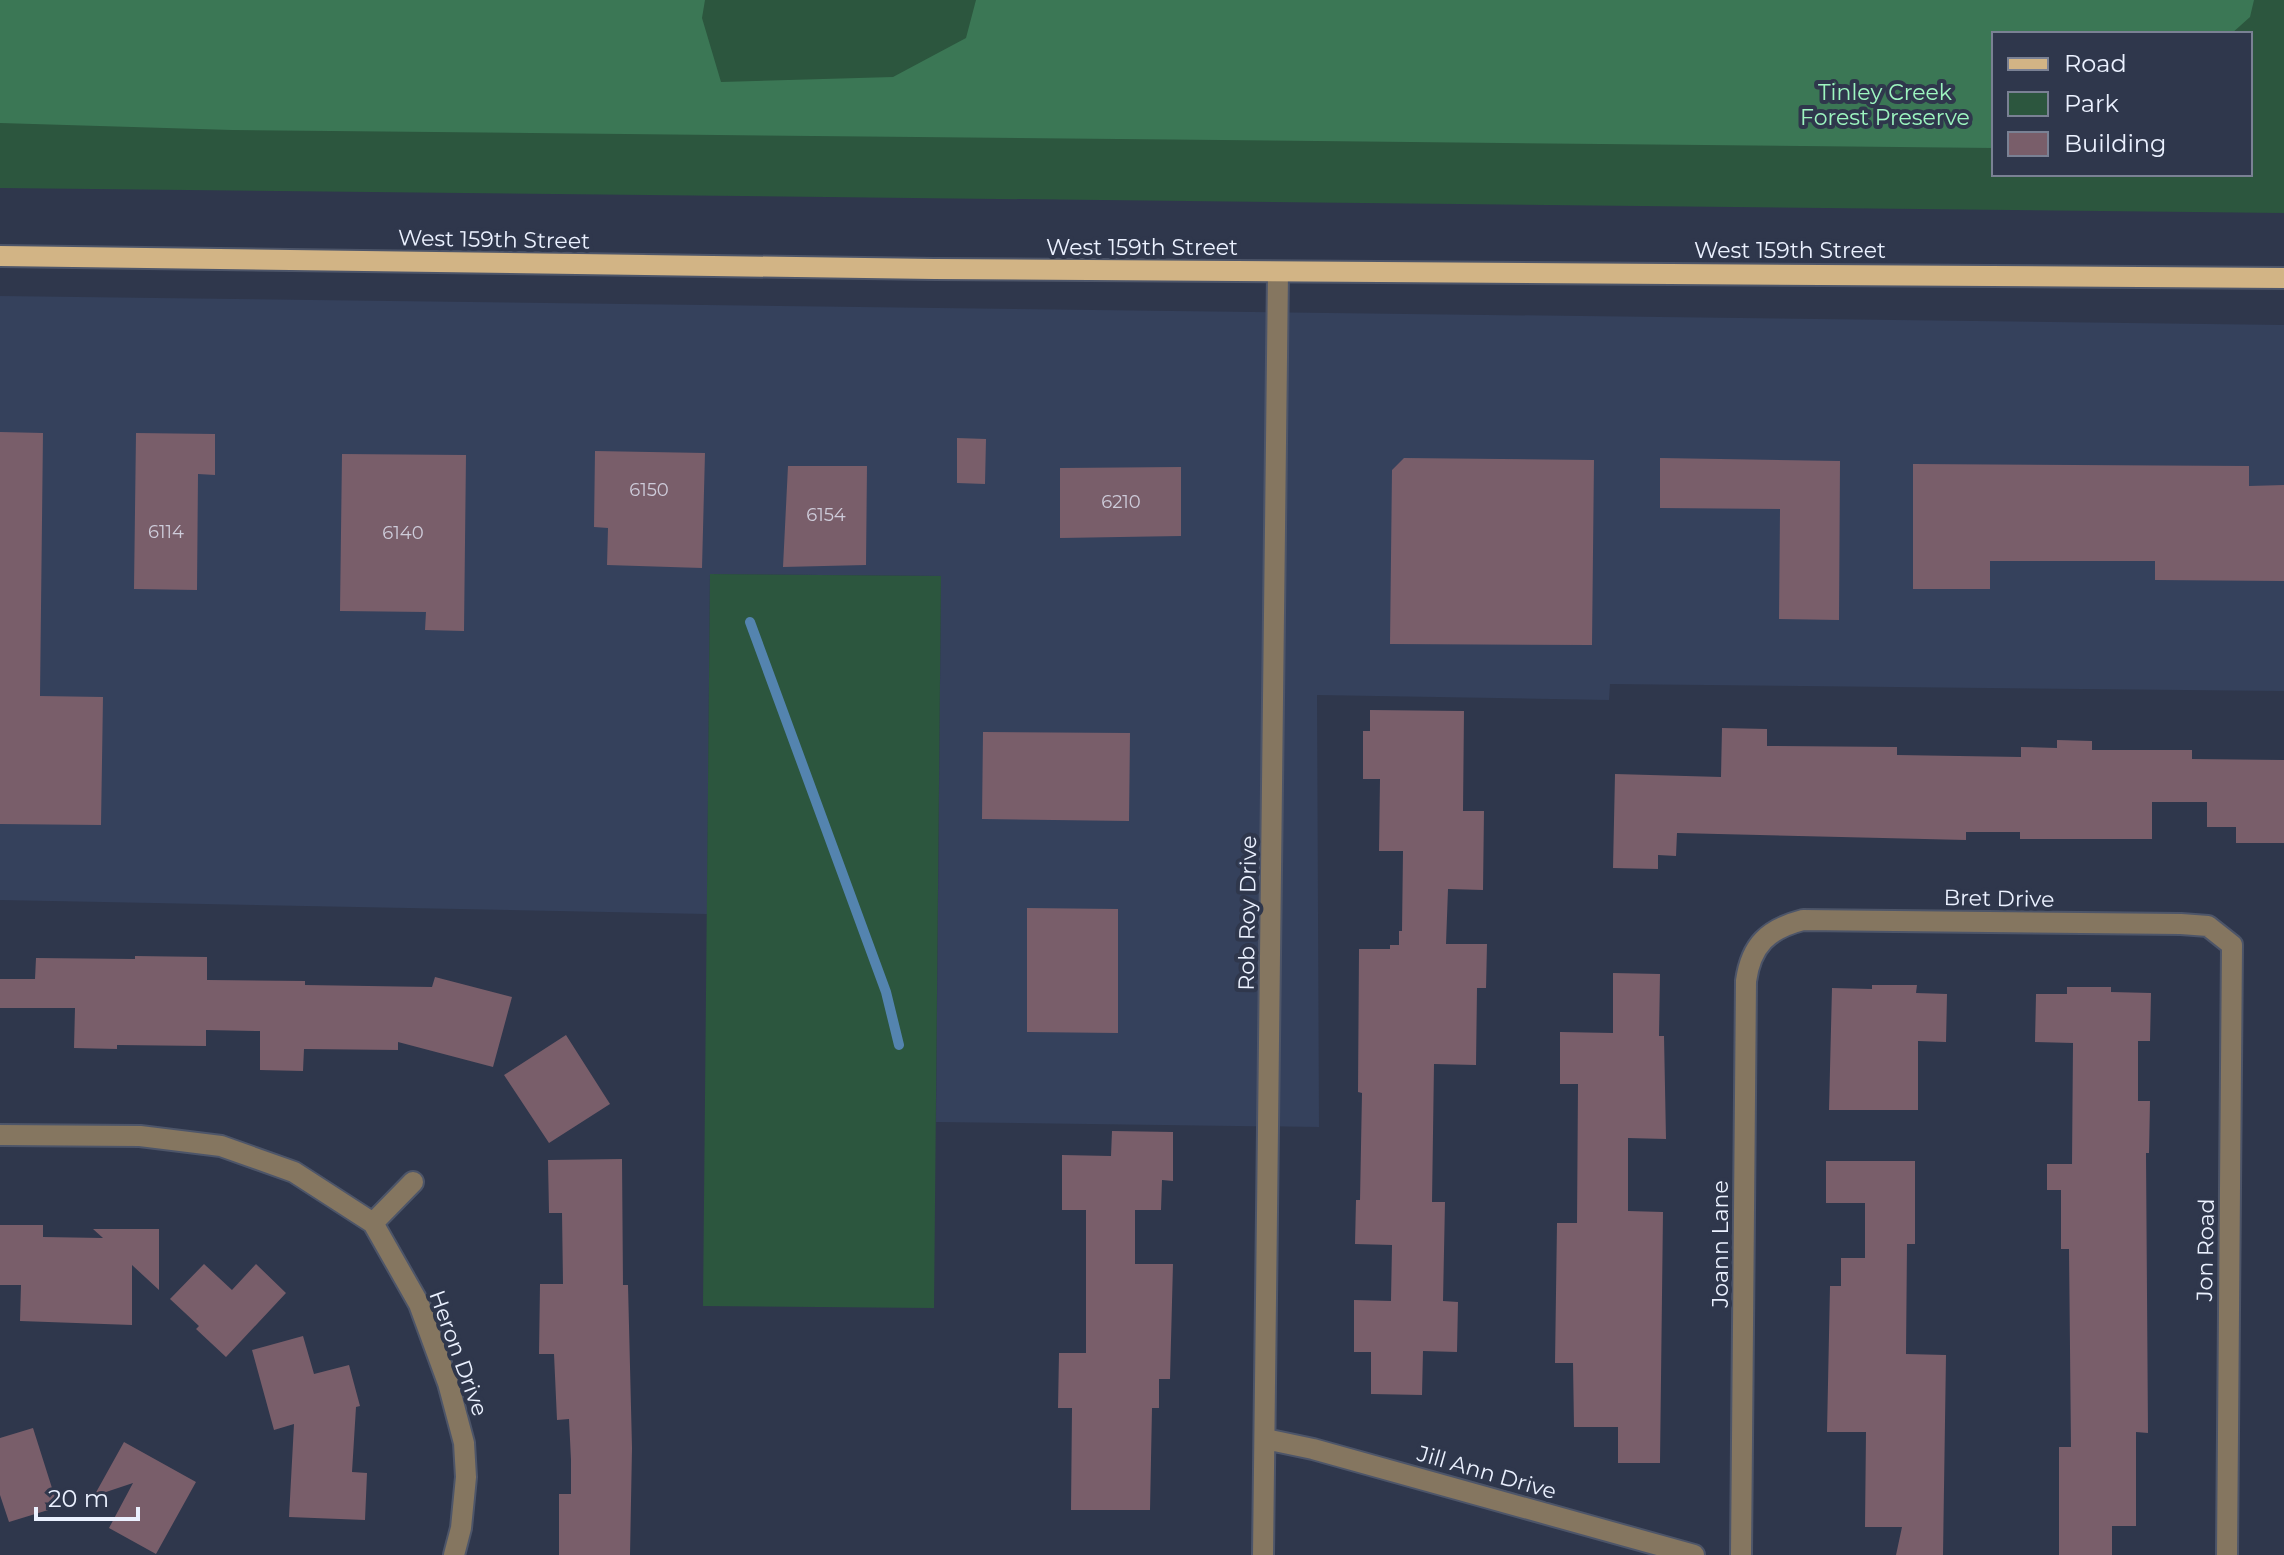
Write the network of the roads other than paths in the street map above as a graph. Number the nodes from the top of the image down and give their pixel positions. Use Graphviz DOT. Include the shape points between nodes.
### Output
graph roads {
  1 [pos="0,256"];
  2 [pos="1278,272"];
  3 [pos="2284,278"];
  4 [pos="1764,939"];
  5 [pos="2232,945"];
  6 [pos="0,1135"];
  7 [pos="413,1182"];
  8 [pos="373,1223"];
  9 [pos="1265,1439"];
  10 [pos="454,1555"];
  11 [pos="1263,1555"];
  12 [pos="1694,1555"];
  13 [pos="1741,1555"];
  14 [pos="2227,1555"];
  1 -- 2 [label="main road, West 159th Street"];
  2 -- 3 [label="main road, West 159th Street"];
  2 -- 9 [label="street, Rob Roy Drive"];
  4 -- 5 [label="street, Bret Drive" via="1783,925 1803,920 2181,924 2208,926"];
  4 -- 13 [label="street, Joann Lane" via="1751,957 1746,981"];
  5 -- 14 [label="street, Jon Road"];
  6 -- 8 [label="street" via="140,1136 221,1146 294,1172"];
  7 -- 8 [label="street"];
  8 -- 10 [label="street, Heron Drive" via="419,1304 464,1443 466,1477"];
  9 -- 11 [label="street, Rob Roy Drive"];
  9 -- 12 [label="street, Jill Ann Drive"];
}
